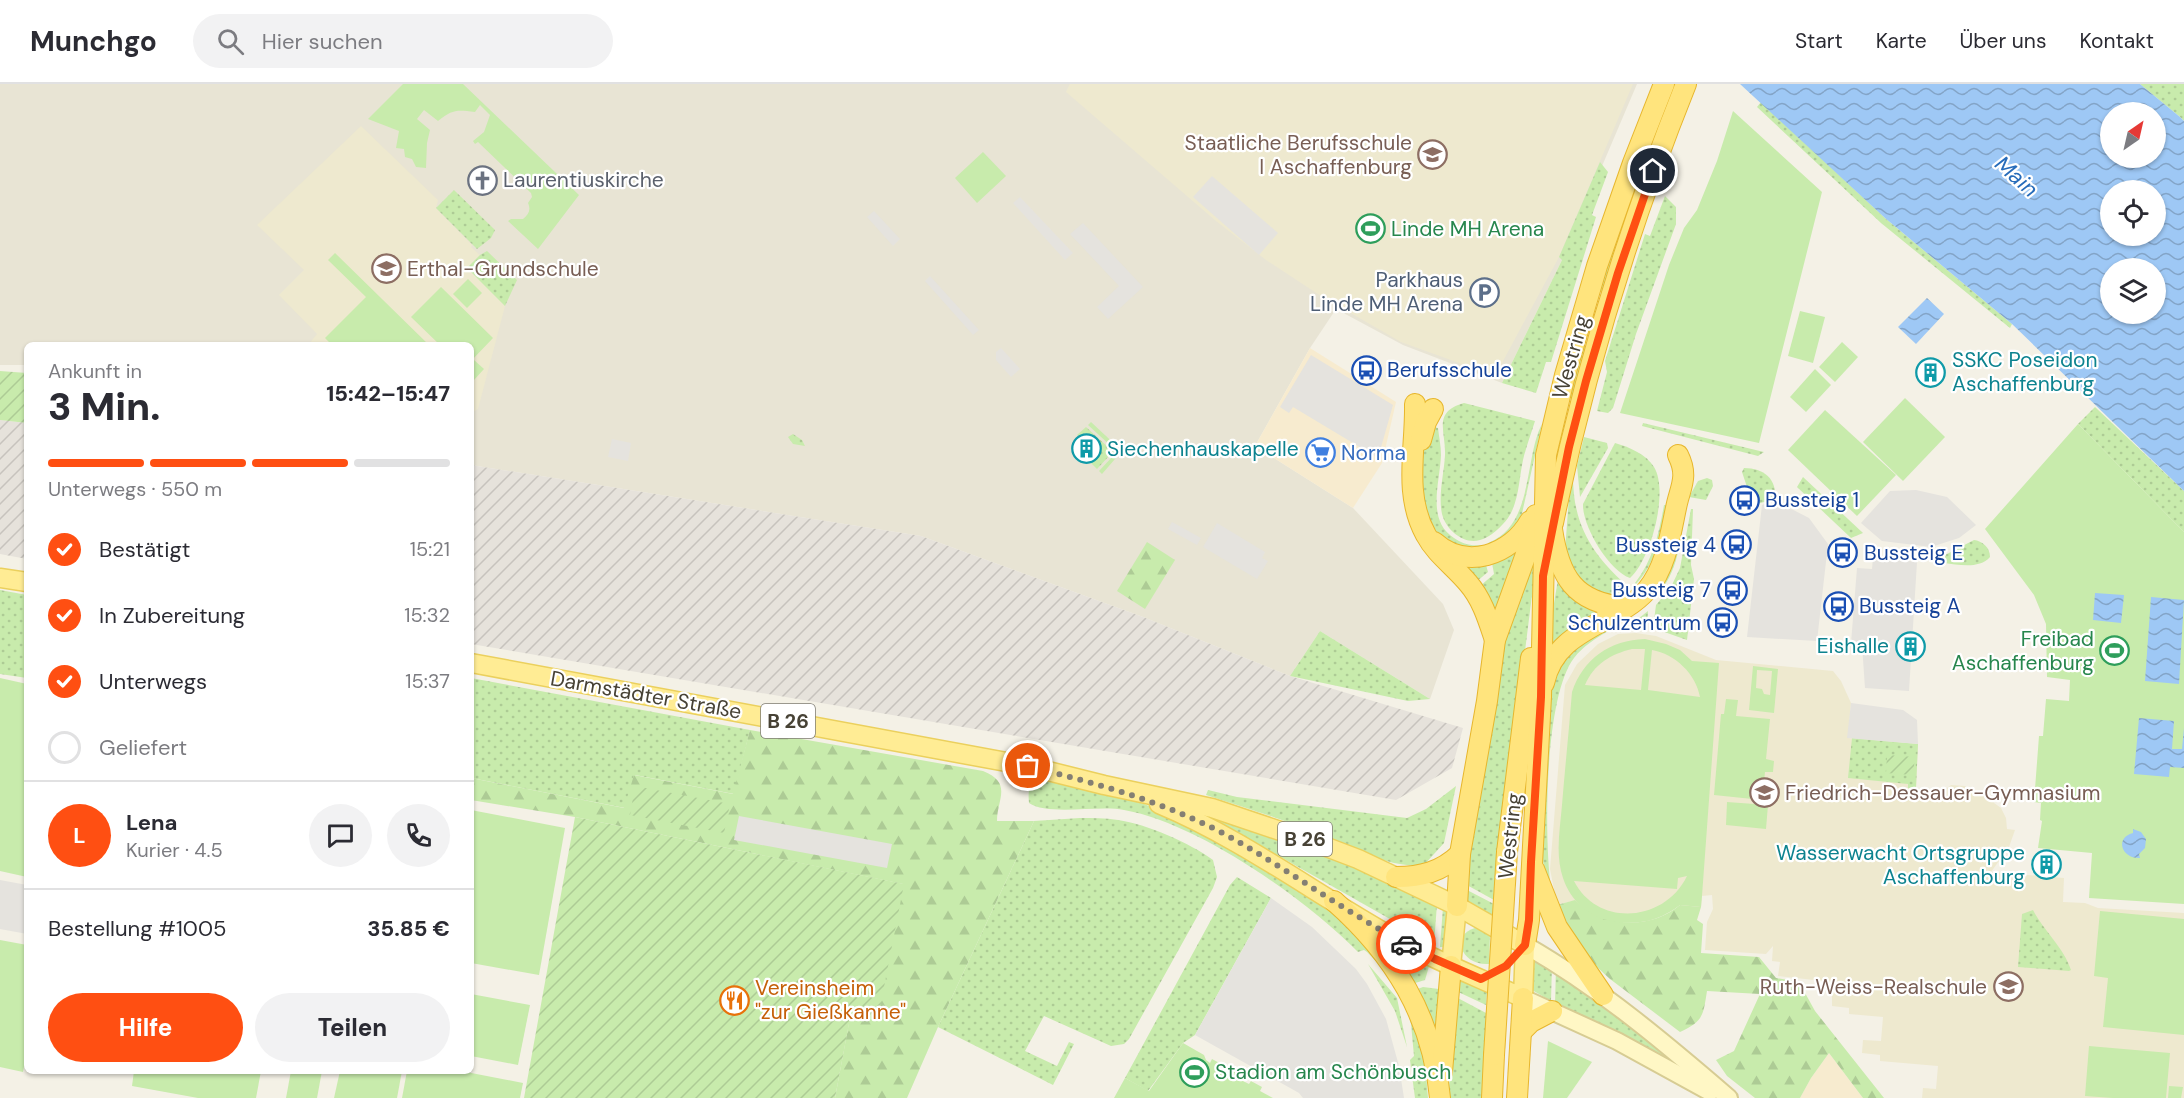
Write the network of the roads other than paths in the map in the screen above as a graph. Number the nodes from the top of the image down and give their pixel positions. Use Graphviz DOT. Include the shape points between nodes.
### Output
graph roads {
  1 [pos="1664,84"];
  2 [pos="1686,84"];
  3 [pos="1424,407"];
  4 [pos="1678,456"];
  5 [pos="1545,487"];
  6 [pos="1538,508"];
  7 [pos="1552,529"];
  8 [pos="1425,534"];
  9 [pos="1543,576"];
  10 [pos="0,578"];
  11 [pos="24,582"];
  12 [pos="1625,607"];
  13 [pos="1496,640"];
  14 [pos="474,664"];
  15 [pos="1541,697"];
  16 [pos="1104,785"];
  17 [pos="1460,854"];
  18 [pos="1531,862"];
  19 [pos="1396,877"];
  20 [pos="1334,901"];
  21 [pos="1457,906"];
  22 [pos="1525,945"];
  23 [pos="1451,966"];
  24 [pos="1481,979"];
  25 [pos="1603,995"];
  26 [pos="1523,998"];
  27 [pos="1552,1011"];
  28 [pos="1522,1031"];
  29 [pos="1440,1097"];
  30 [pos="1492,1098"];
  31 [pos="1517,1098"];
  32 [pos="1722,1098"];
  33 [pos="1729,1098"];
  1 -- 5 [label="highway, Westring" via="1594,277 1565,375 1548,441"];
  2 -- 7 [label="highway, Westring" via="1635,221 1586,381"];
  3 -- 8 [label="highway" via="1426,422 1413,466 1413,494"];
  4 -- 12 [label="highway" via="1684,479 1662,563 1647,589"];
  5 -- 6 [label="highway"];
  5 -- 9 [label="highway, Westring"];
  6 -- 8 [label="highway" via="1518,539 1487,556 1452,553"];
  6 -- 13 [label="highway"];
  7 -- 9 [label="highway, Westring"];
  7 -- 12 [label="highway" via="1567,581 1587,598"];
  8 -- 13 [label="highway" via="1472,588"];
  9 -- 15 [label="highway"];
  9 -- 30 [label="highway, Westring, bridge" via="1507,852"];
  10 -- 11 [label="main road"];
  12 -- 15 [label="highway" via="1568,643 1545,678"];
  13 -- 17 [label="highway"];
  14 -- 16 [label="main road, Darmstädter Straße / B 26" via="1028,766"];
  15 -- 18 [label="highway"];
  16 -- 19 [label="main road, Darmstädter Straße / B 26" via="1231,814 1316,843"];
  16 -- 20 [label="main road, Darmstädter Straße / B 26" via="1156,803 1228,837"];
  17 -- 19 [label="highway, B 26" via="1434,872"];
  17 -- 21 [label="highway"];
  18 -- 22 [label="highway"];
  18 -- 25 [label="highway" via="1557,927"];
  19 -- 21 [label="main road, Darmstädter Straße"];
  20 -- 23 [label="main road, Darmstädter Straße / B 26"];
  20 -- 29 [label="highway" via="1370,936 1406,987 1424,1025"];
  21 -- 22 [label="main road, Darmstädter Straße"];
  21 -- 23 [label="main road"];
  22 -- 24 [label="main road" via="1506,966"];
  22 -- 25 [label="main road, Darmstädter Straße"];
  22 -- 26 [label="main road"];
  23 -- 24 [label="main road, Darmstädter Straße / B 26"];
  23 -- 29 [label="highway"];
  24 -- 26 [label="main road, Darmstädter Straße"];
  25 -- 33 [label="main road, Darmstädter Straße"];
  26 -- 27 [label="main road, Darmstädter Straße"];
  26 -- 28 [label="highway"];
  27 -- 28 [label="highway"];
  27 -- 32 [label="main road, Darmstädter Straße" via="1626,1045"];
  28 -- 31 [label="highway"];
}
